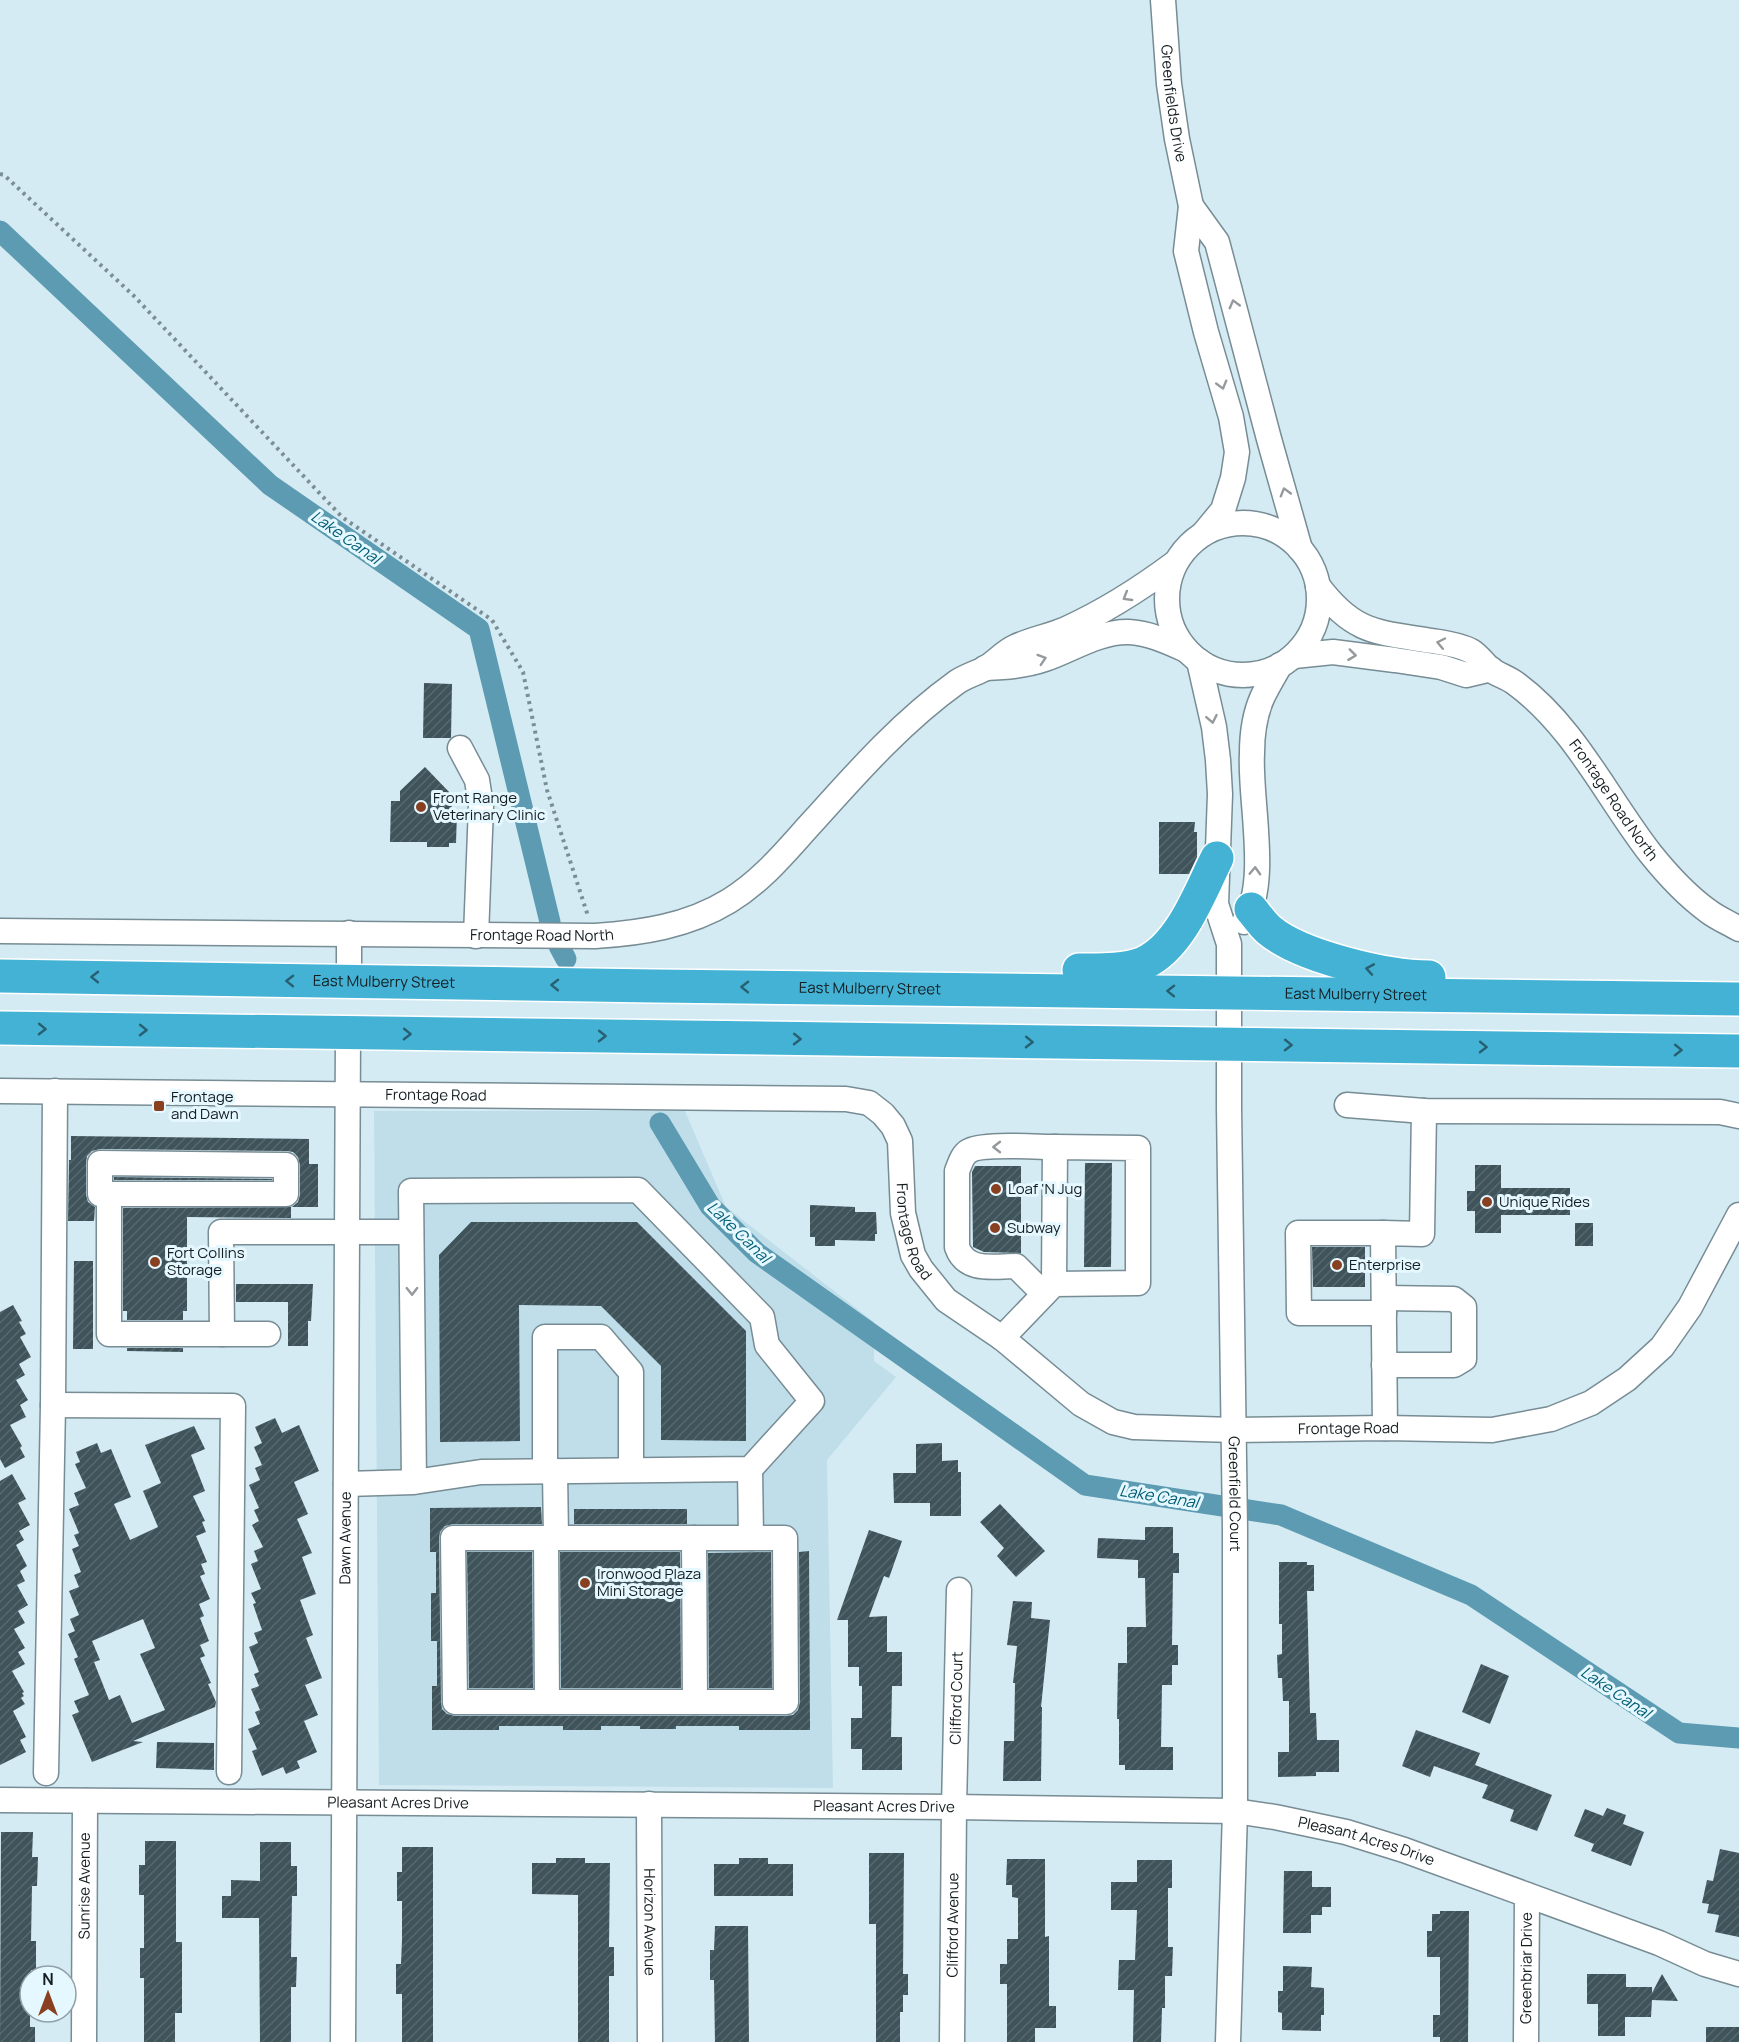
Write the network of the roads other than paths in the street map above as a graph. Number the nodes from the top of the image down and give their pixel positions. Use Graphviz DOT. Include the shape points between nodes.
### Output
graph roads {
  1 [pos="1163,0"];
  2 [pos="1191,206"];
  3 [pos="1204,533"];
  4 [pos="1300,549"];
  5 [pos="1175,563"];
  6 [pos="1318,586"];
  7 [pos="1193,656"];
  8 [pos="1287,661"];
  9 [pos="985,668"];
  10 [pos="1491,669"];
  11 [pos="460,748"];
  12 [pos="1217,858"];
  13 [pos="1251,909"];
  14 [pos="1739,929"];
  15 [pos="0,931"];
  16 [pos="350,933"];
  17 [pos="476,936"];
  18 [pos="1229,944"];
  19 [pos="0,976"];
  20 [pos="349,981"];
  21 [pos="840,988"];
  22 [pos="1229,992"];
  23 [pos="1636,998"];
  24 [pos="1739,999"];
  25 [pos="0,1028"];
  26 [pos="348,1033"];
  27 [pos="1229,1044"];
  28 [pos="1739,1051"];
  29 [pos="0,1091"];
  30 [pos="55,1091"];
  31 [pos="348,1093"];
  32 [pos="1347,1105"];
  33 [pos="1424,1111"];
  34 [pos="1739,1116"];
  35 [pos="1055,1147"];
  36 [pos="109,1194"];
  37 [pos="1739,1215"];
  38 [pos="411,1232"];
  39 [pos="348,1233"];
  40 [pos="1383,1233"];
  41 [pos="1049,1289"];
  42 [pos="1384,1305"];
  43 [pos="222,1334"];
  44 [pos="268,1334"];
  45 [pos="1002,1338"];
  46 [pos="1384,1365"];
  47 [pos="53,1405"];
  48 [pos="1385,1428"];
  49 [pos="1233,1430"];
  50 [pos="632,1469"];
  51 [pos="750,1469"];
  52 [pos="550,1471"];
  53 [pos="414,1482"];
  54 [pos="346,1484"];
  55 [pos="551,1538"];
  56 [pos="694,1538"];
  57 [pos="751,1538"];
  58 [pos="959,1590"];
  59 [pos="547,1702"];
  60 [pos="695,1702"];
  61 [pos="230,1772"];
  62 [pos="46,1773"];
  63 [pos="0,1800"];
  64 [pos="85,1801"];
  65 [pos="344,1802"];
  66 [pos="649,1804"];
  67 [pos="954,1807"];
  68 [pos="1235,1811"];
  69 [pos="1527,1895"];
  70 [pos="1739,1974"];
  71 [pos="84,2042"];
  72 [pos="343,2042"];
  73 [pos="650,2042"];
  74 [pos="952,2042"];
  75 [pos="1228,2042"];
  76 [pos="1526,2042"];
  1 -- 2 [label="street, Greenfields Drive" via="1169,84"];
  2 -- 3 [label="street, one-way" via="1186,251 1237,452 1223,510"];
  4 -- 2 [label="street, one-way" via="1217,242"];
  3 -- 4 [label="street" via="1223,525 1265,526"];
  3 -- 5 [label="street" via="1187,546"];
  4 -- 6 [label="street" via="1312,566"];
  5 -- 7 [label="street" via="1166,604 1173,629"];
  5 -- 9 [label="street, one-way" via="1107,609 1064,630 1014,647"];
  6 -- 8 [label="street" via="1319,608 1314,628"];
  10 -- 6 [label="street, Frontage Road North, one-way" via="1472,652 1445,643 1372,631 1343,615"];
  7 -- 8 [label="street" via="1214,670 1248,675"];
  9 -- 7 [label="street, one-way" via="1042,660 1099,637 1127,632 1144,633"];
  7 -- 12 [label="street, one-way" via="1214,727 1218,760"];
  8 -- 10 [label="street, one-way" via="1334,652 1441,667 1466,675"];
  13 -- 8 [label="street, one-way" via="1256,876 1251,753 1262,698"];
  9 -- 17 [label="street, Frontage Road North" via="960,680 920,709 776,863 728,902 671,926 634,934"];
  10 -- 14 [label="street, Frontage Road North" via="1543,706 1650,853 1676,882 1708,911"];
  11 -- 17 [label="street" via="477,780 481,806"];
  12 -- 18 [label="street" via="1216,904"];
  12 -- 21 [label="highway" via="1181,929 1165,948 1144,963 1098,970 925,969"];
  13 -- 18 [label="street"];
  23 -- 13 [label="highway, one-way" via="1556,980 1422,977 1358,967 1294,944 1269,930"];
  15 -- 16 [label="street, Frontage Road North"];
  16 -- 17 [label="street, Frontage Road North"];
  16 -- 20 [label="street"];
  18 -- 22 [label="street, Greenfield Court"];
  20 -- 19 [label="highway, East Mulberry Street, one-way"];
  21 -- 20 [label="highway, East Mulberry Street, one-way"];
  22 -- 21 [label="highway, East Mulberry Street, one-way"];
  22 -- 23 [label="highway, East Mulberry Street"];
  22 -- 27 [label="street, Greenfield Court"];
  23 -- 24 [label="highway, East Mulberry Street"];
  25 -- 26 [label="highway, one-way"];
  26 -- 27 [label="highway, one-way"];
  26 -- 31 [label="street, Dawn Avenue"];
  27 -- 28 [label="highway, one-way"];
  27 -- 49 [label="street, Greenfield Court"];
  29 -- 30 [label="street, Frontage Road"];
  30 -- 31 [label="street, Frontage Road"];
  30 -- 47 [label="street"];
  31 -- 39 [label="street, Dawn Avenue"];
  31 -- 45 [label="street, Frontage Road" via="846,1099 869,1104 884,1114 900,1141 903,1213 921,1269 946,1300"];
  32 -- 33 [label="street"];
  33 -- 34 [label="street" via="1720,1112"];
  33 -- 40 [label="street" via="1422,1234"];
  35 -- 41 [label="street"];
  35 -- 41 [label="street, one-way" via="970,1150 957,1171 960,1257 980,1266 1016,1266"];
  35 -- 41 [label="street" via="1138,1148 1138,1282"];
  36 -- 36 [label="street" via="100,1194 100,1163 286,1166 286,1194"];
  36 -- 43 [label="street" via="109,1334"];
  37 -- 48 [label="street, Frontage Road" via="1690,1307 1662,1347 1628,1379 1592,1403 1551,1419 1492,1430"];
  38 -- 39 [label="street"];
  38 -- 51 [label="street" via="411,1191 638,1190 762,1317 767,1345 812,1401"];
  38 -- 53 [label="street, one-way"];
  39 -- 43 [label="street" via="221,1232"];
  39 -- 54 [label="street, Dawn Avenue"];
  40 -- 42 [label="street"];
  40 -- 42 [label="street" via="1298,1233 1299,1313"];
  41 -- 45 [label="street"];
  42 -- 46 [label="street"];
  42 -- 46 [label="street" via="1454,1299 1464,1307 1464,1359 1454,1365"];
  43 -- 44 [label="street"];
  45 -- 49 [label="street, Frontage Road" via="1082,1404 1113,1422 1134,1427"];
  46 -- 48 [label="street"];
  47 -- 61 [label="street" via="233,1406"];
  47 -- 62 [label="street"];
  48 -- 49 [label="street, Frontage Road"];
  49 -- 68 [label="street, Greenfield Court"];
  50 -- 51 [label="street"];
  50 -- 52 [label="street"];
  50 -- 52 [label="street" via="632,1372 602,1337 545,1337"];
  51 -- 57 [label="street"];
  52 -- 53 [label="street" via="481,1472"];
  52 -- 55 [label="street"];
  53 -- 54 [label="street"];
  54 -- 65 [label="street, Dawn Avenue"];
  55 -- 56 [label="street"];
  55 -- 59 [label="street"];
  55 -- 59 [label="street" via="453,1538 455,1702"];
  56 -- 57 [label="street"];
  56 -- 60 [label="street"];
  57 -- 60 [label="street" via="785,1538 786,1702"];
  58 -- 67 [label="street, Clifford Court"];
  59 -- 60 [label="street"];
  63 -- 64 [label="street, Pleasant Acres Drive"];
  64 -- 65 [label="street, Pleasant Acres Drive"];
  64 -- 71 [label="street, Sunrise Avenue"];
  65 -- 66 [label="street, Pleasant Acres Drive"];
  65 -- 72 [label="street, Dawn Avenue"];
  66 -- 67 [label="street, Pleasant Acres Drive"];
  66 -- 73 [label="street, Horizon Avenue"];
  67 -- 68 [label="street, Pleasant Acres Drive"];
  67 -- 74 [label="street, Clifford Avenue"];
  68 -- 69 [label="street, Pleasant Acres Drive" via="1346,1832"];
  68 -- 75 [label="street, Greenfield Court"];
  69 -- 70 [label="street, Pleasant Acres Drive"];
  69 -- 76 [label="street, Greenbriar Drive"];
}
